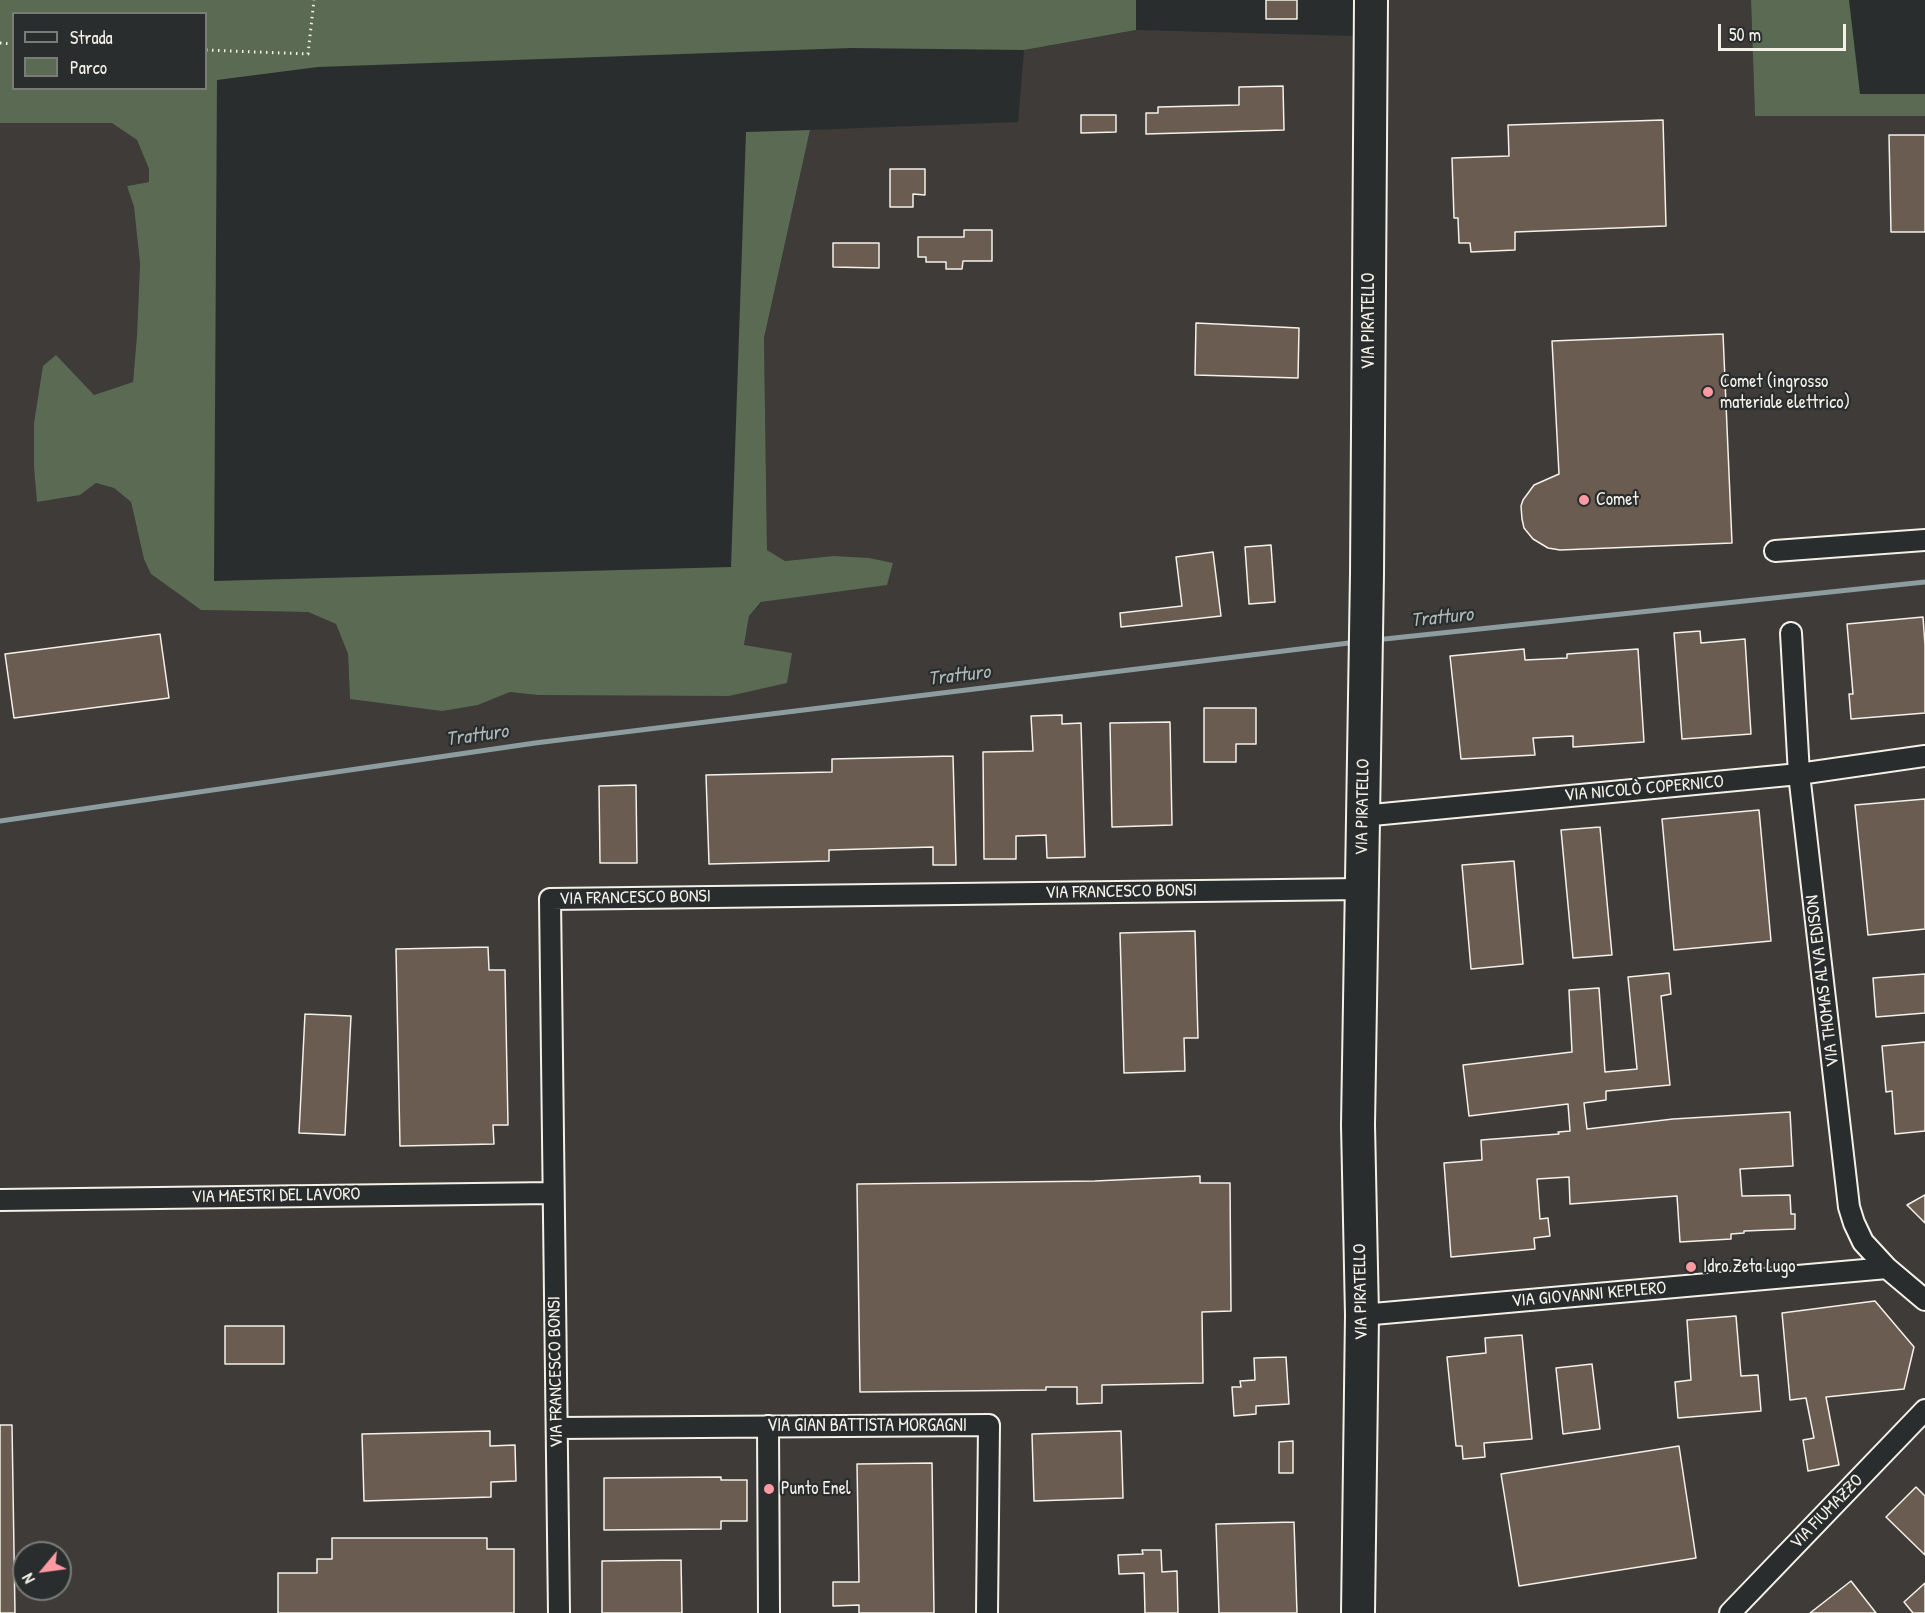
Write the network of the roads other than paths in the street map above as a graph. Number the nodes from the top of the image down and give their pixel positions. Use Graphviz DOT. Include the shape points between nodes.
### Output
graph roads {
  1 [pos="1371,0"];
  2 [pos="1925,540"];
  3 [pos="1775,552"];
  4 [pos="1791,633"];
  5 [pos="1925,756"];
  6 [pos="1800,774"];
  7 [pos="1362,816"];
  8 [pos="1361,889"];
  9 [pos="553,1193"];
  10 [pos="0,1200"];
  11 [pos="1887,1268"];
  12 [pos="1925,1300"];
  13 [pos="1362,1315"];
  14 [pos="1925,1410"];
  15 [pos="768,1426"];
  16 [pos="556,1428"];
  17 [pos="559,1613"];
  18 [pos="769,1613"];
  19 [pos="987,1613"];
  20 [pos="1358,1613"];
  21 [pos="1730,1613"];
  1 -- 7 [label="main road, VIA PIRATELLO"];
  2 -- 3 [label="street"];
  4 -- 6 [label="street, VIA THOMAS ALVA EDISON"];
  5 -- 6 [label="street, VIA NICOLÒ COPERNICO"];
  6 -- 7 [label="street, VIA NICOLÒ COPERNICO"];
  6 -- 11 [label="street, VIA THOMAS ALVA EDISON" via="1849,1207 1863,1242"];
  7 -- 8 [label="main road, VIA PIRATELLO"];
  8 -- 9 [label="street, VIA FRANCESCO BONSI" via="550,899"];
  8 -- 13 [label="main road, VIA PIRATELLO" via="1358,1125"];
  9 -- 10 [label="street, VIA MAESTRI DEL LAVORO"];
  9 -- 16 [label="street, VIA FRANCESCO BONSI"];
  11 -- 12 [label="street, VIA THOMAS ALVA EDISON"];
  11 -- 13 [label="street, VIA GIOVANNI KEPLERO"];
  13 -- 20 [label="main road, VIA PIRATELLO"];
  14 -- 21 [label="street, VIA FIUMAZZO"];
  15 -- 16 [label="street, VIA GIAN BATTISTA MORGAGNI"];
  15 -- 18 [label="street"];
  15 -- 19 [label="street, VIA GIAN BATTISTA MORGAGNI" via="989,1425"];
  16 -- 17 [label="street, VIA FRANCESCO BONSI"];
}
